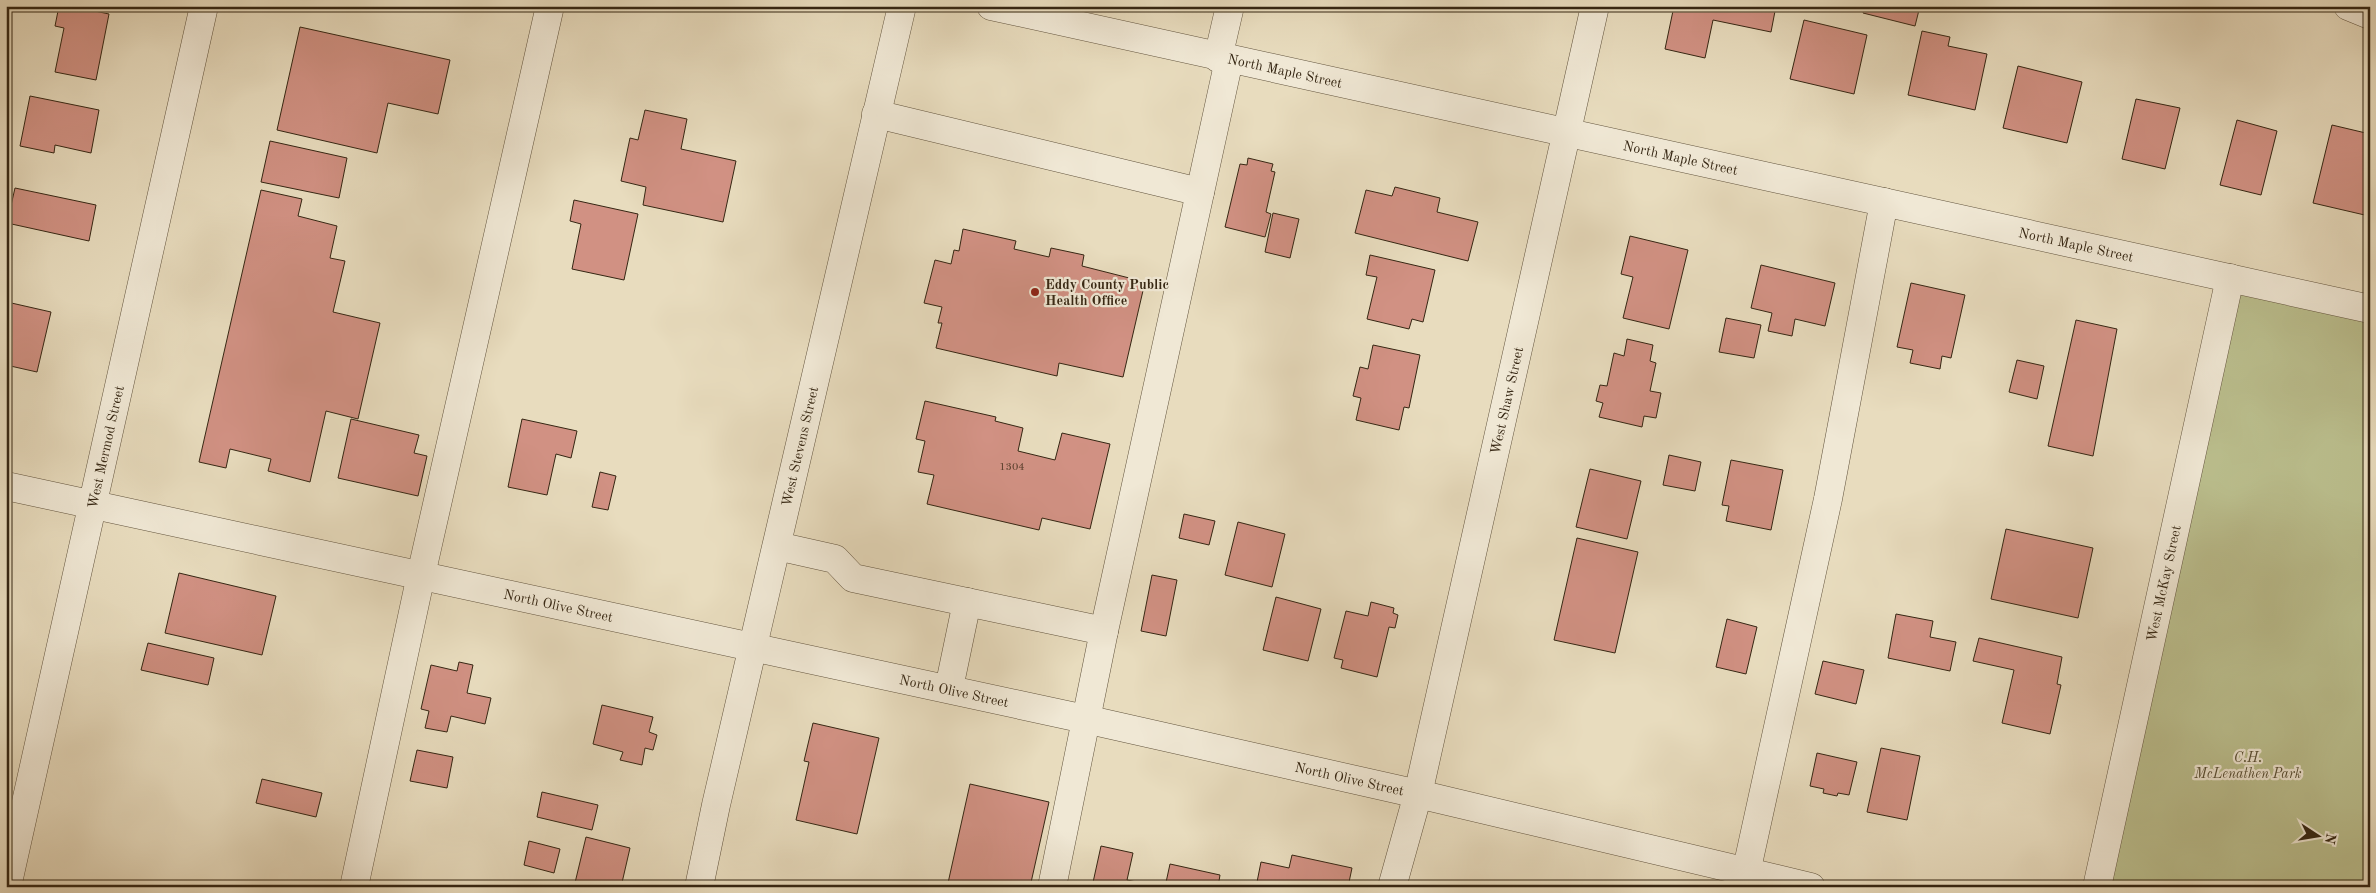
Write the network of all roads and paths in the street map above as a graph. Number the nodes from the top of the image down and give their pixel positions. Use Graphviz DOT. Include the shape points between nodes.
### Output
graph roads {
  1 [pos="204,6"];
  2 [pos="550,6"];
  3 [pos="902,6"];
  4 [pos="991,6"];
  5 [pos="1230,6"];
  6 [pos="1595,6"];
  7 [pos="2348,6"];
  8 [pos="2370,15"];
  9 [pos="1224,59"];
  10 [pos="876,114"];
  11 [pos="1566,133"];
  12 [pos="1200,192"];
  13 [pos="1884,202"];
  14 [pos="2230,278"];
  15 [pos="2370,309"];
  16 [pos="6,486"];
  17 [pos="94,504"];
  18 [pos="777,546"];
  19 [pos="421,575"];
  20 [pos="968,602"];
  21 [pos="1104,631"];
  22 [pos="753,646"];
  23 [pos="949,688"];
  24 [pos="1086,718"];
  25 [pos="1418,794"];
  26 [pos="1746,873"];
  27 [pos="7,887"];
  28 [pos="354,887"];
  29 [pos="699,887"];
  30 [pos="1052,887"];
  31 [pos="1392,887"];
  32 [pos="1811,887"];
  33 [pos="2097,887"];
  1 -- 17 [label="street, West Mermod Street"];
  2 -- 19 [label="street"];
  3 -- 10 [label="street, West Stevens Street"];
  4 -- 9 [label="street, North Maple Street"];
  5 -- 9 [label="street"];
  6 -- 11 [label="street, West Shaw Street"];
  7 -- 8 [label="street"];
  9 -- 11 [label="street, North Maple Street"];
  9 -- 12 [label="street"];
  10 -- 12 [label="street"];
  10 -- 18 [label="street, West Stevens Street"];
  11 -- 13 [label="street, North Maple Street"];
  11 -- 25 [label="street, West Shaw Street"];
  12 -- 21 [label="street"];
  13 -- 14 [label="street, North Maple Street"];
  13 -- 26 [label="street" via="1828,499"];
  14 -- 15 [label="street, North Maple Street"];
  14 -- 33 [label="street, West McKay Street"];
  16 -- 17 [label="street, North Olive Street"];
  17 -- 19 [label="street, North Olive Street"];
  17 -- 27 [label="street, West Mermod Street"];
  18 -- 20 [label="street" via="835,559 853,578"];
  18 -- 22 [label="street, West Stevens Street"];
  19 -- 22 [label="street, North Olive Street"];
  19 -- 28 [label="street"];
  20 -- 21 [label="street"];
  20 -- 23 [label="street"];
  21 -- 24 [label="street"];
  22 -- 23 [label="street, North Olive Street"];
  22 -- 29 [label="street, West Stevens Street"];
  23 -- 24 [label="street, North Olive Street"];
  24 -- 25 [label="street, North Olive Street"];
  24 -- 30 [label="street"];
  25 -- 26 [label="street, North Olive Street"];
  25 -- 31 [label="street, West Shaw Street"];
  26 -- 32 [label="street, North Olive Street"];
}
